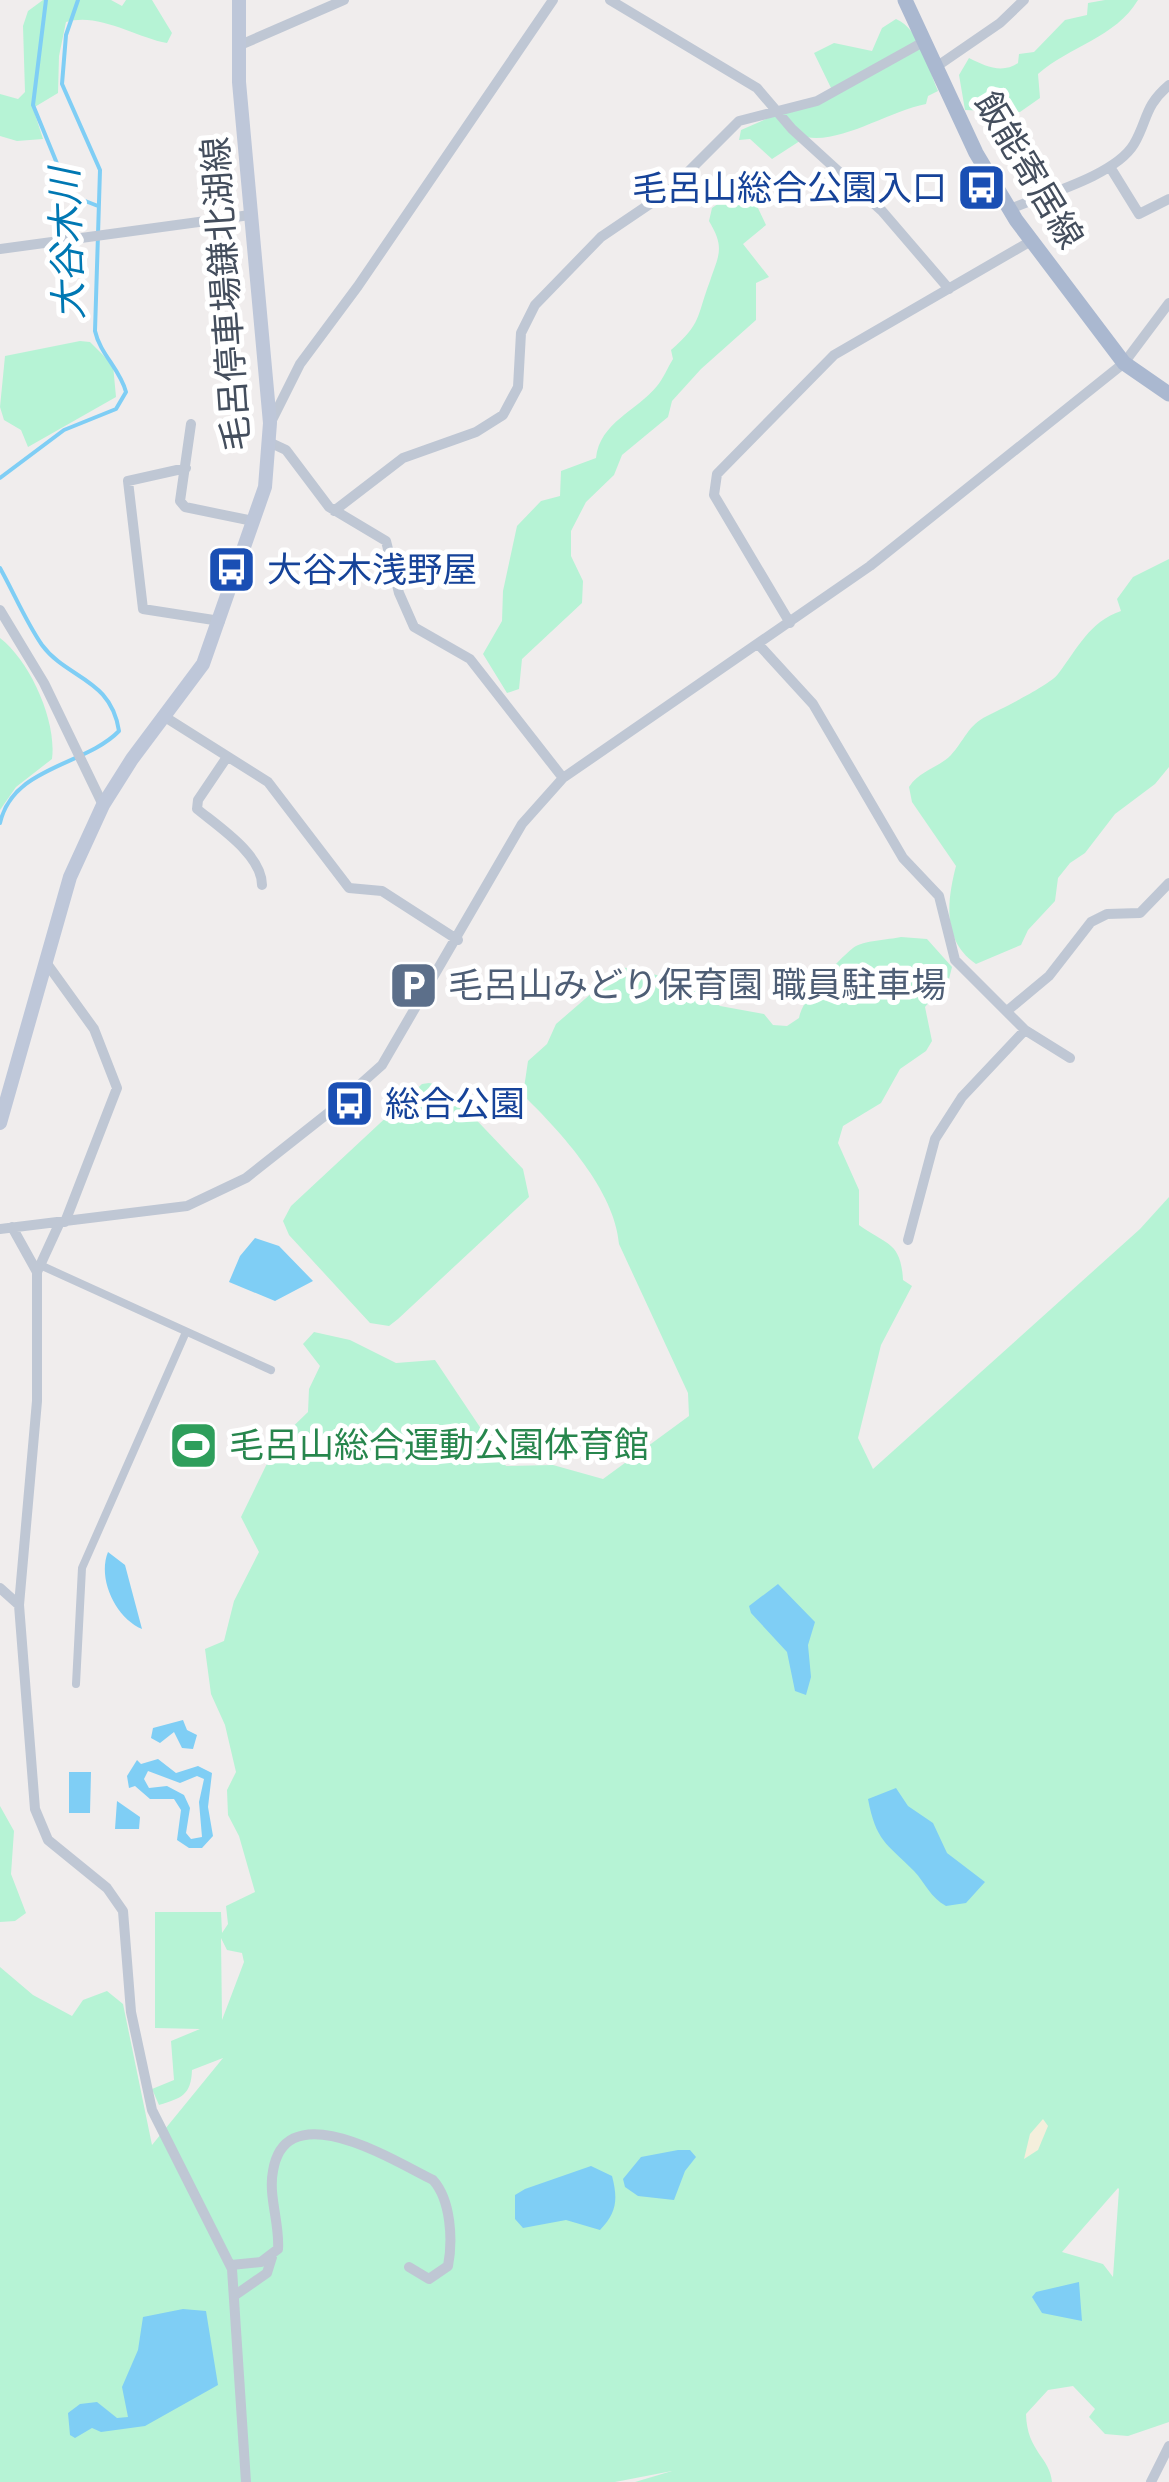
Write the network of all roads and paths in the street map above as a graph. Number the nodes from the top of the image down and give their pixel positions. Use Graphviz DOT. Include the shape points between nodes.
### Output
graph roads {
  1 [pos="240,0"];
  2 [pos="344,0"];
  3 [pos="553,0"];
  4 [pos="610,0"];
  5 [pos="905,0"];
  6 [pos="1024,0"];
  7 [pos="925,41"];
  8 [pos="238,46"];
  9 [pos="936,67"];
  10 [pos="1169,85"];
  11 [pos="780,109"];
  12 [pos="1110,168"];
  13 [pos="1169,199"];
  14 [pos="1010,209"];
  15 [pos="250,214"];
  16 [pos="1031,241"];
  17 [pos="0,249"];
  18 [pos="949,288"];
  19 [pos="1169,304"];
  20 [pos="1124,363"];
  21 [pos="1169,394"];
  22 [pos="270,422"];
  23 [pos="191,424"];
  24 [pos="271,443"];
  25 [pos="186,468"];
  26 [pos="334,511"];
  27 [pos="253,521"];
  28 [pos="0,610"];
  29 [pos="220,621"];
  30 [pos="790,623"];
  31 [pos="760,645"];
  32 [pos="165,717"];
  33 [pos="228,757"];
  34 [pos="563,778"];
  35 [pos="103,806"];
  36 [pos="1169,883"];
  37 [pos="262,886"];
  38 [pos="458,940"];
  39 [pos="44,960"];
  40 [pos="1006,1011"];
  41 [pos="1025,1030"];
  42 [pos="1070,1058"];
  43 [pos="0,1123"];
  44 [pos="63,1222"];
  45 [pos="6,1228"];
  46 [pos="908,1240"];
  47 [pos="39,1269"];
  48 [pos="186,1332"];
  49 [pos="270,1370"];
  50 [pos="0,1588"];
  51 [pos="19,1605"];
  52 [pos="76,1684"];
  53 [pos="272,2257"];
  54 [pos="231,2266"];
  55 [pos="409,2266"];
  56 [pos="234,2296"];
  57 [pos="1169,2446"];
  58 [pos="246,2482"];
  59 [pos="1152,2482"];
  1 -- 8 [label="main road, 毛呂停車場鎌北湖線"];
  2 -- 8 [label="street"];
  3 -- 22 [label="street" via="300,364"];
  4 -- 11 [label="street" via="734,72"];
  5 -- 7 [label="main road, 飯能寄居線"];
  6 -- 9 [label="street"];
  7 -- 9 [label="main road, 飯能寄居線"];
  7 -- 11 [label="street" via="818,101"];
  8 -- 15 [label="main road, 毛呂停車場鎌北湖線"];
  9 -- 14 [label="main road, 飯能寄居線"];
  10 -- 12 [label="street" via="1148,106 1135,142"];
  11 -- 18 [label="street" via="792,129 882,211"];
  11 -- 26 [label="street" via="739,121 669,191 629,215 565,273 527,319 518,387 490,426 403,458"];
  12 -- 13 [label="street" via="1139,214"];
  12 -- 14 [label="street"];
  14 -- 16 [label="main road, 飯能寄居線"];
  15 -- 17 [label="street"];
  15 -- 22 [label="main road, 毛呂停車場鎌北湖線"];
  16 -- 18 [label="street"];
  16 -- 20 [label="main road, 飯能寄居線"];
  18 -- 30 [label="street" via="834,355 712,485"];
  19 -- 20 [label="street"];
  20 -- 21 [label="main road, 飯能寄居線"];
  20 -- 30 [label="street"];
  22 -- 24 [label="main road, 毛呂停車場鎌北湖線"];
  23 -- 25 [label="street"];
  24 -- 26 [label="street" via="286,450"];
  24 -- 27 [label="main road, 毛呂停車場鎌北湖線"];
  25 -- 27 [label="street" via="180,501 186,507"];
  25 -- 29 [label="street" via="128,481 143,610"];
  26 -- 34 [label="street" via="386,541 414,627 470,659"];
  27 -- 29 [label="main road, 毛呂停車場鎌北湖線"];
  28 -- 35 [label="street"];
  29 -- 32 [label="main road, 毛呂停車場鎌北湖線" via="203,664"];
  30 -- 31 [label="street"];
  31 -- 34 [label="street"];
  31 -- 40 [label="street" via="812,704 903,858 939,896 954,960"];
  32 -- 33 [label="street"];
  32 -- 35 [label="main road, 毛呂停車場鎌北湖線"];
  33 -- 37 [label="street" via="198,809 236,843 260,872"];
  33 -- 38 [label="street" via="277,791 350,888 382,891"];
  34 -- 38 [label="street" via="522,824"];
  35 -- 39 [label="main road, 毛呂停車場鎌北湖線" via="70,877"];
  36 -- 40 [label="street" via="1140,913 1091,922 1049,976"];
  38 -- 44 [label="street" via="374,1075 246,1178 187,1206"];
  39 -- 43 [label="main road, 毛呂停車場鎌北湖線"];
  39 -- 44 [label="street" via="94,1029 117,1088"];
  40 -- 41 [label="street"];
  41 -- 42 [label="street"];
  41 -- 46 [label="street" via="962,1097 935,1139"];
  44 -- 45 [label="street"];
  44 -- 47 [label="street"];
  45 -- 47 [label="street"];
  47 -- 48 [label="street"];
  47 -- 51 [label="street" via="37,1400"];
  48 -- 49 [label="street"];
  48 -- 52 [label="street" via="82,1568"];
  50 -- 51 [label="street"];
  51 -- 54 [label="street" via="38,1820 48,1840 120,1903 147,2094"];
  53 -- 54 [label="street"];
  53 -- 55 [label="street" via="279,2235 272,2179 278,2156 301,2137 327,2133 442,2190 448,2266 429,2279"];
  53 -- 56 [label="street" via="268,2272"];
  54 -- 56 [label="street"];
  56 -- 58 [label="street"];
  57 -- 59 [label="street"];
}
